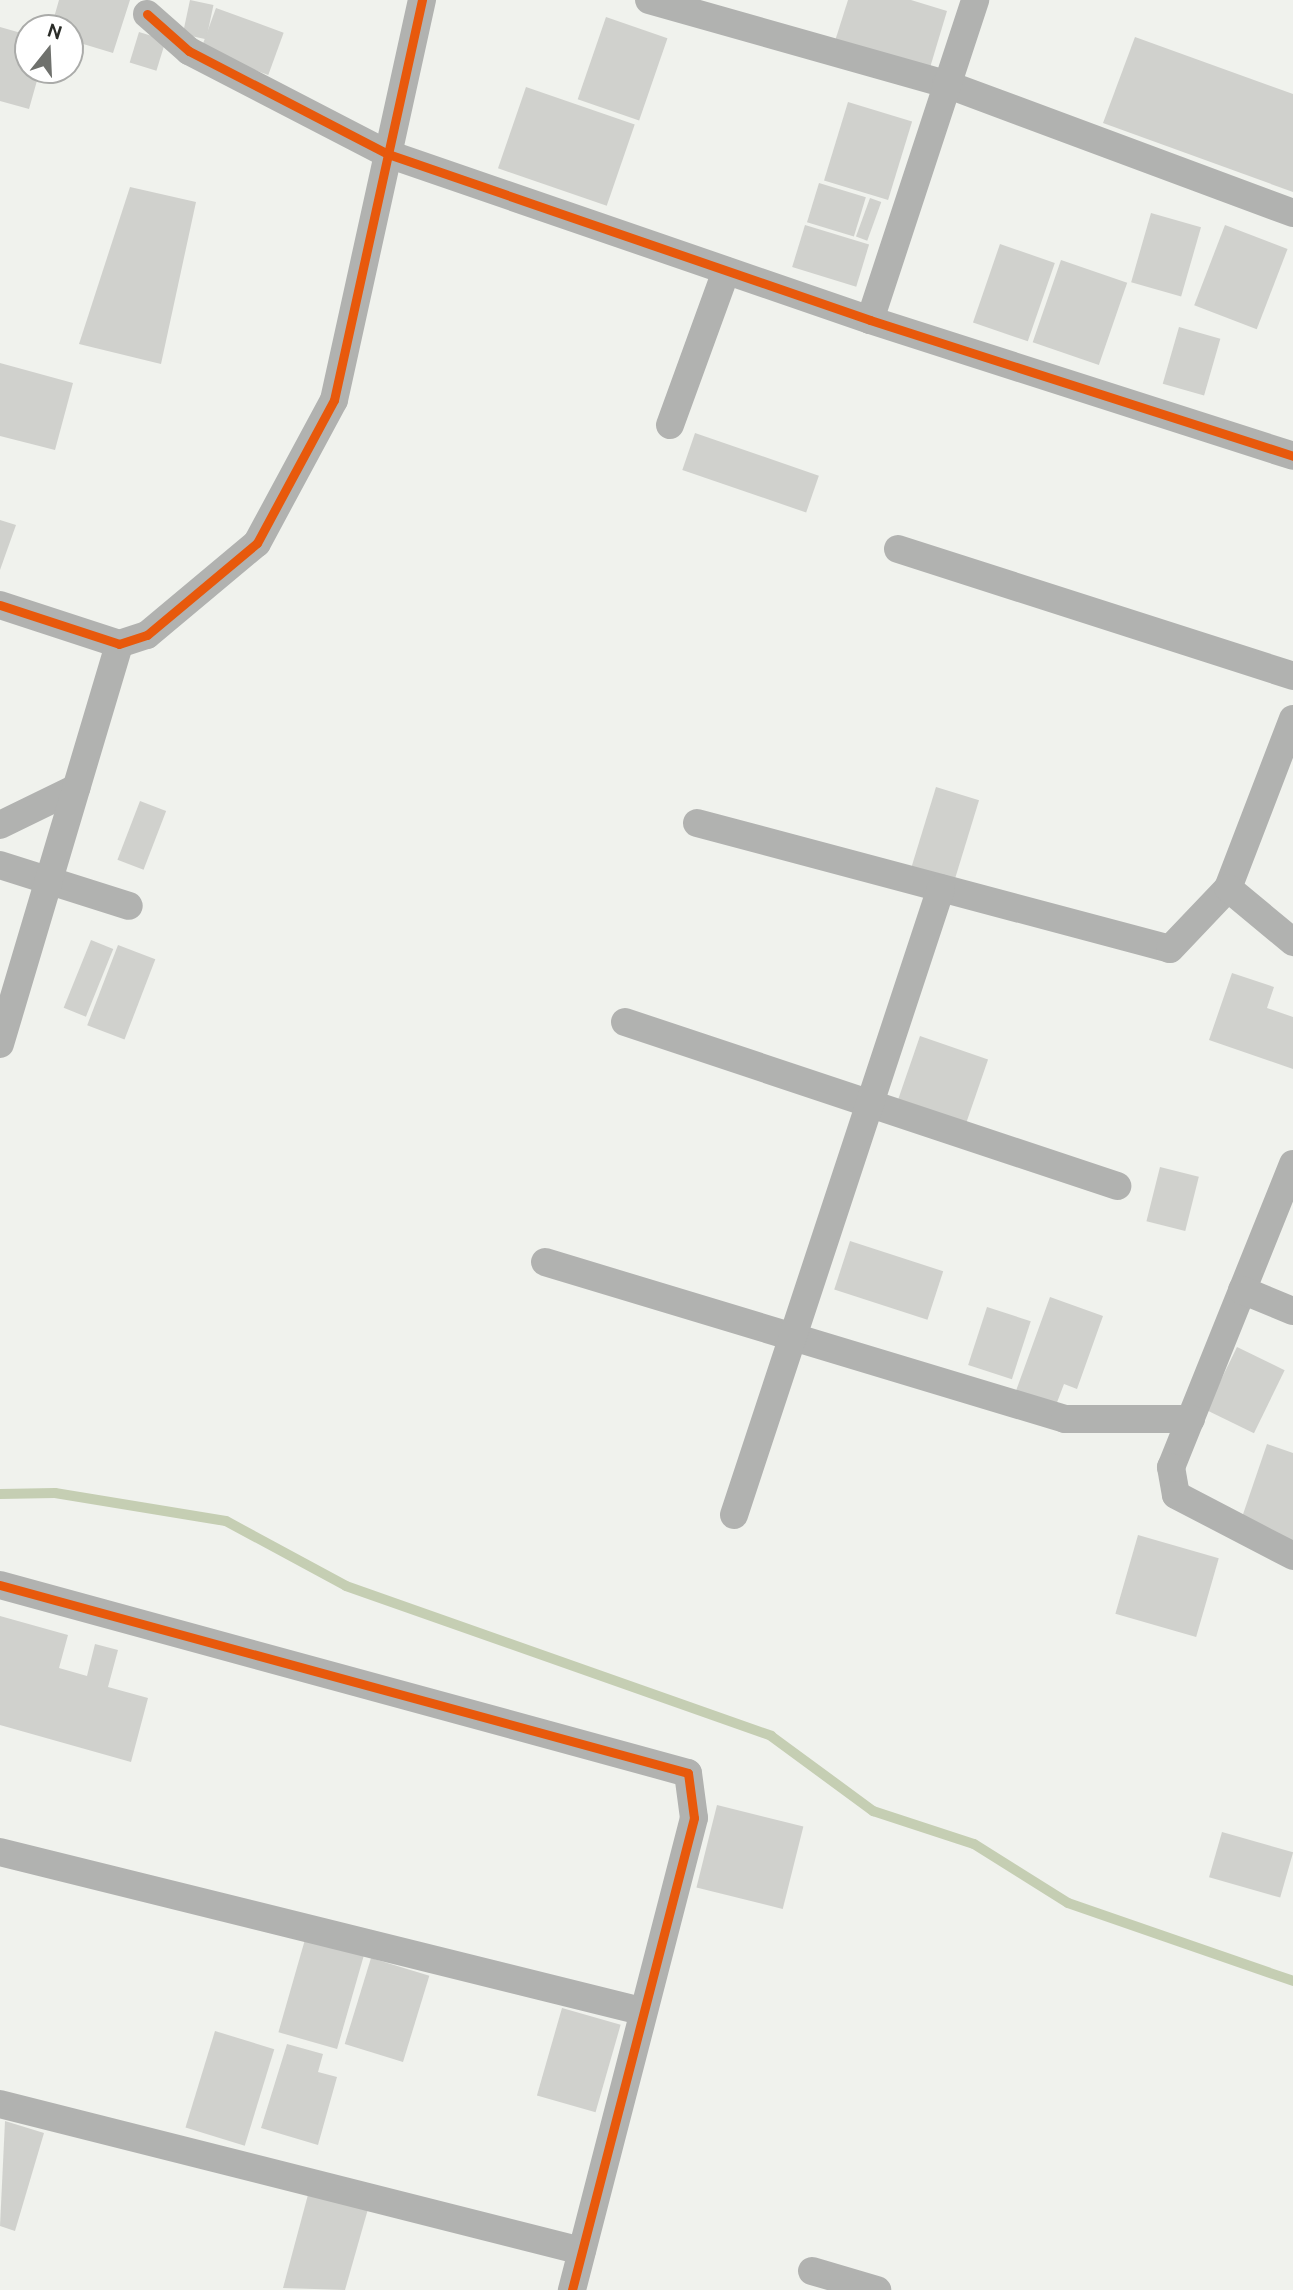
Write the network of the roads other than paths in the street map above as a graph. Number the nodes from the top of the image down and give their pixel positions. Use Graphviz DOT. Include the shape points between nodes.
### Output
graph roads {
  1 [pos="422,0"];
  2 [pos="649,0"];
  3 [pos="975,0"];
  4 [pos="147,14"];
  5 [pos="946,84"];
  6 [pos="388,154"];
  7 [pos="1293,213"];
  8 [pos="726,271"];
  9 [pos="870,320"];
  10 [pos="670,425"];
  11 [pos="1293,456"];
  12 [pos="898,549"];
  13 [pos="0,605"];
  14 [pos="119,643"];
  15 [pos="1293,676"];
  16 [pos="1293,719"];
  17 [pos="76,788"];
  18 [pos="696,823"];
  19 [pos="0,825"];
  20 [pos="0,865"];
  21 [pos="49,880"];
  22 [pos="941,888"];
  23 [pos="1228,888"];
  24 [pos="129,906"];
  25 [pos="1293,942"];
  26 [pos="625,1021"];
  27 [pos="0,1044"];
  28 [pos="870,1104"];
  29 [pos="1293,1164"];
  30 [pos="1117,1186"];
  31 [pos="545,1262"];
  32 [pos="1242,1290"];
  33 [pos="1293,1311"];
  34 [pos="793,1336"];
  35 [pos="1191,1419"];
  36 [pos="734,1515"];
  37 [pos="1293,1556"];
  38 [pos="0,1585"];
  39 [pos="0,1852"];
  40 [pos="641,2011"];
  41 [pos="0,2104"];
  42 [pos="582,2251"];
  43 [pos="812,2271"];
  44 [pos="572,2290"];
  45 [pos="877,2290"];
  1 -- 6 [label="street"];
  2 -- 5 [label="street"];
  3 -- 5 [label="street"];
  4 -- 6 [label="street" via="190,51"];
  5 -- 7 [label="street"];
  5 -- 9 [label="street"];
  6 -- 8 [label="street"];
  6 -- 14 [label="street" via="334,400 257,544 147,635"];
  8 -- 9 [label="street"];
  8 -- 10 [label="street"];
  9 -- 11 [label="street"];
  12 -- 15 [label="street"];
  13 -- 14 [label="street"];
  14 -- 17 [label="street"];
  16 -- 23 [label="street"];
  17 -- 19 [label="street"];
  17 -- 21 [label="street"];
  18 -- 22 [label="street"];
  20 -- 21 [label="street"];
  21 -- 24 [label="street"];
  21 -- 27 [label="street"];
  22 -- 23 [label="street" via="1170,949"];
  22 -- 28 [label="street"];
  23 -- 25 [label="street"];
  26 -- 28 [label="street"];
  28 -- 30 [label="street"];
  28 -- 34 [label="street"];
  29 -- 32 [label="street"];
  31 -- 34 [label="street"];
  32 -- 33 [label="street"];
  32 -- 35 [label="street"];
  34 -- 35 [label="street" via="1065,1419"];
  34 -- 36 [label="street"];
  35 -- 37 [label="street" via="1171,1467 1176,1495"];
  38 -- 40 [label="street" via="688,1773 694,1818"];
  39 -- 40 [label="street"];
  40 -- 42 [label="street"];
  41 -- 42 [label="street"];
  42 -- 44 [label="street"];
  43 -- 45 [label="street"];
}
